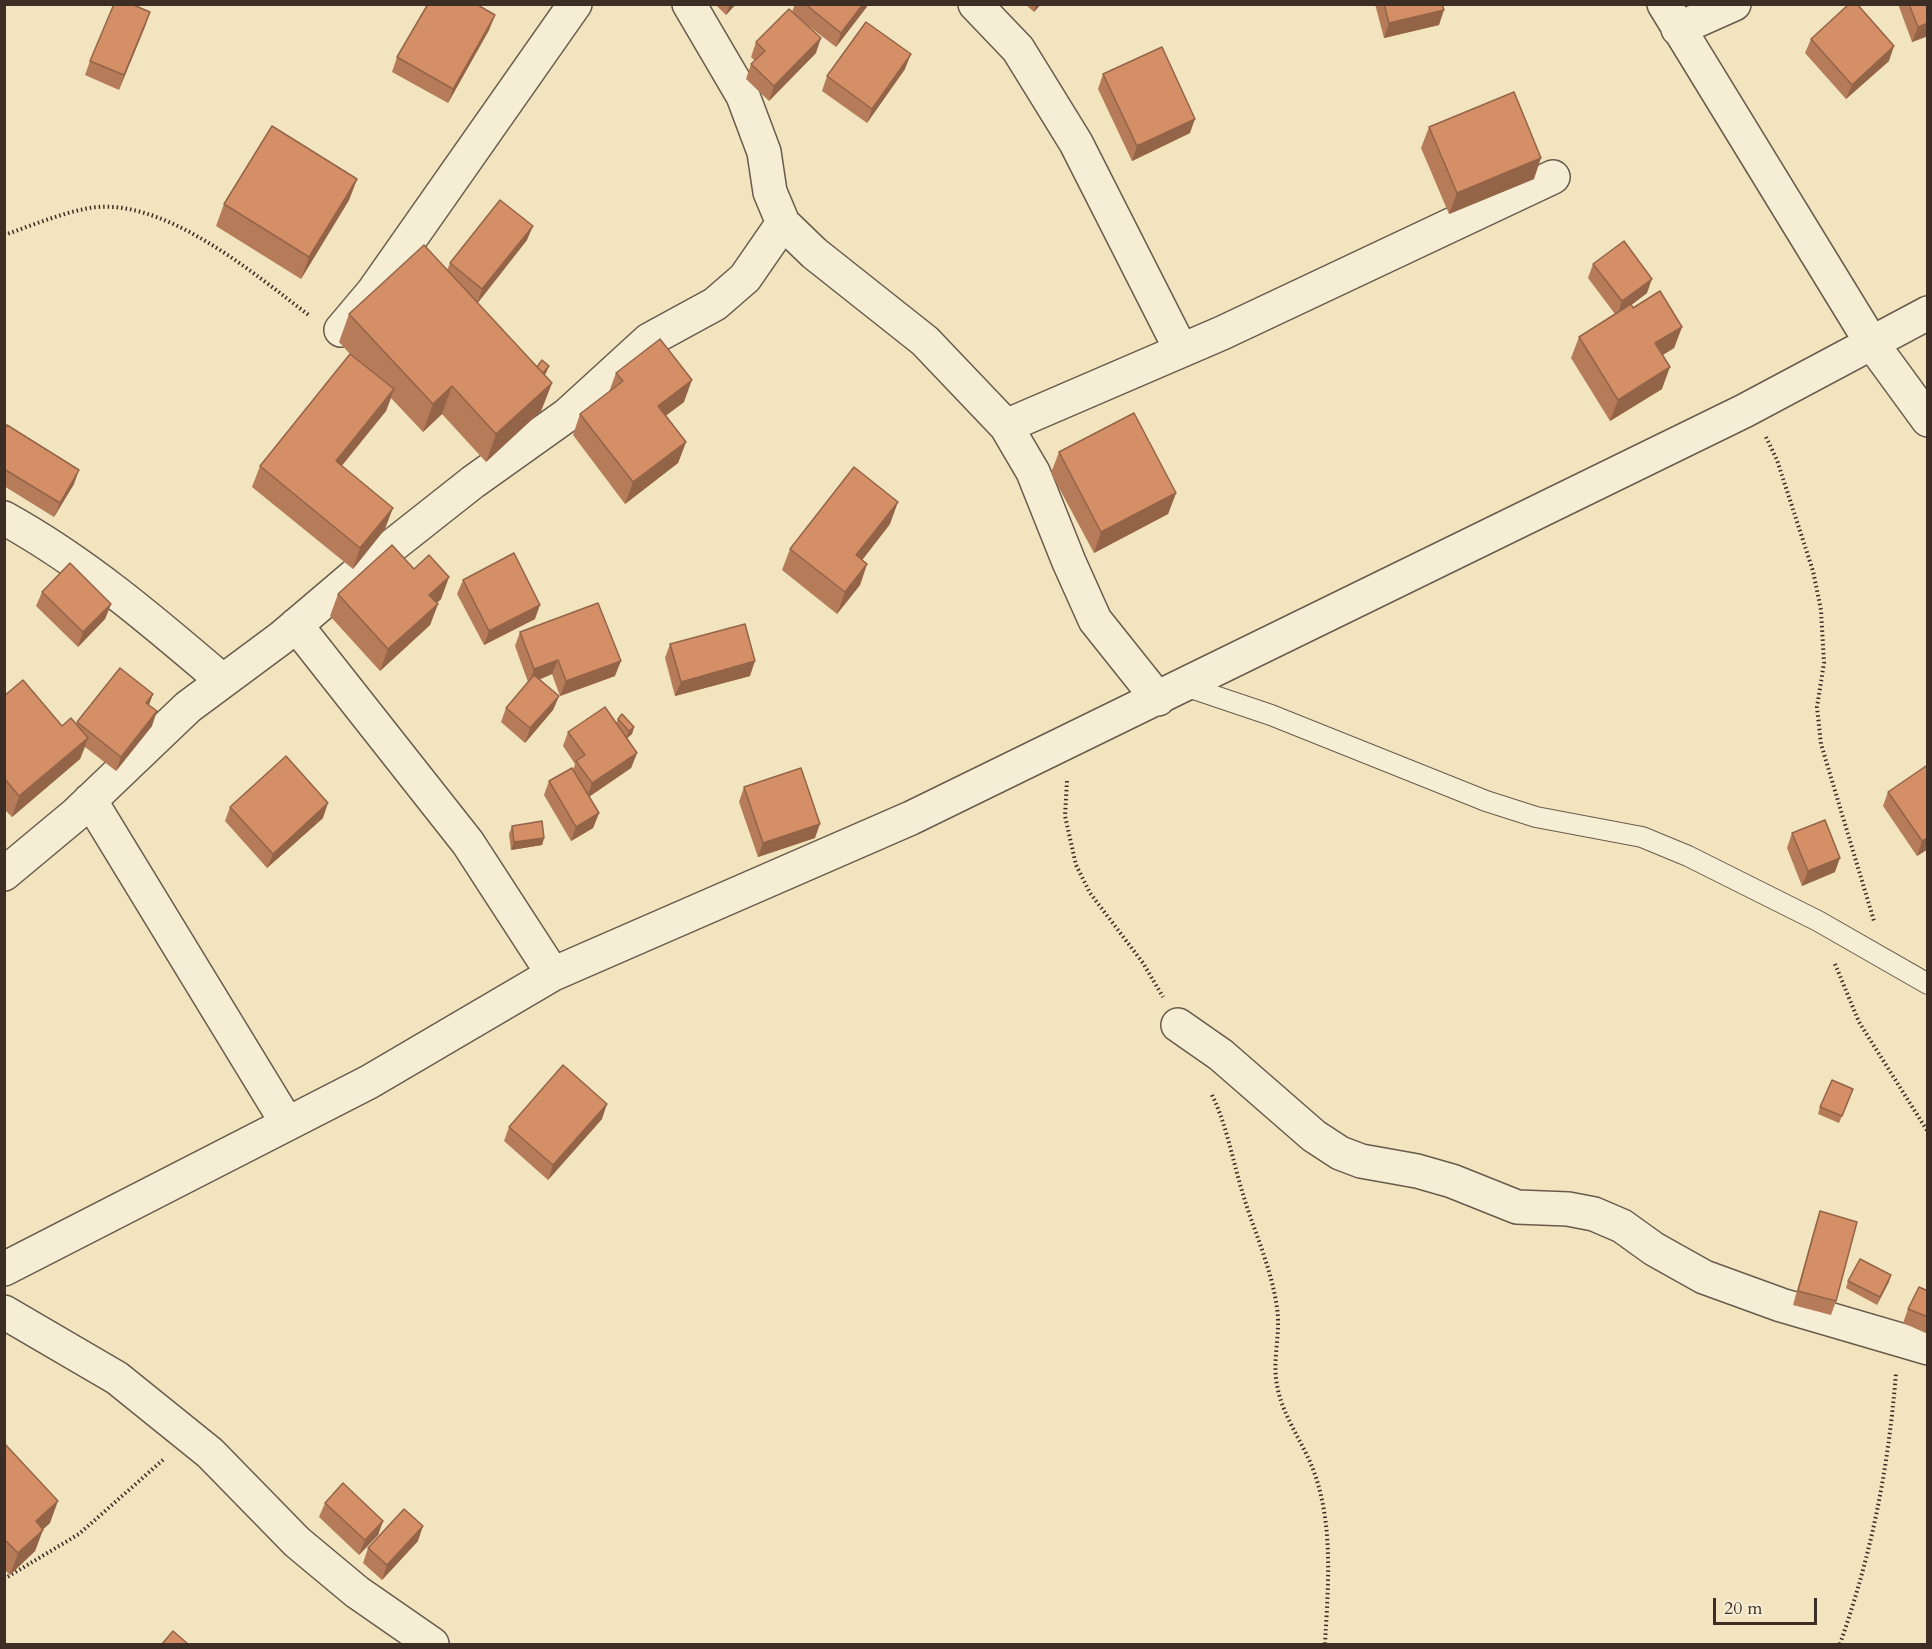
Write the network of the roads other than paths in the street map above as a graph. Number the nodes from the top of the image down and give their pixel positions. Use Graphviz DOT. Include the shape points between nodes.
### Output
graph roads {
  1 [pos="575,4"];
  2 [pos="689,4"];
  3 [pos="975,4"];
  4 [pos="1734,4"];
  5 [pos="1671,17"];
  6 [pos="1553,177"];
  7 [pos="783,223"];
  8 [pos="1928,313"];
  9 [pos="341,330"];
  10 [pos="1871,342"];
  11 [pos="1181,350"];
  12 [pos="1928,420"];
  13 [pos="1006,426"];
  14 [pos="4,518"];
  15 [pos="296,625"];
  16 [pos="223,681"];
  17 [pos="1172,693"];
  18 [pos="90,800"];
  19 [pos="4,874"];
  20 [pos="553,974"];
  21 [pos="1928,984"];
  22 [pos="1178,1025"];
  23 [pos="287,1123"];
  24 [pos="4,1269"];
  25 [pos="4,1312"];
  26 [pos="1913,1343"];
  27 [pos="432,1644"];
  1 -- 9 [label="street" via="373,292"];
  2 -- 7 [label="street" via="743,96 764,152 770,192"];
  3 -- 11 [label="street" via="1018,49 1076,143"];
  4 -- 5 [label="street"];
  5 -- 10 [label="street"];
  6 -- 11 [label="street"];
  7 -- 13 [label="street" via="814,253 925,341"];
  7 -- 15 [label="street" via="745,278 715,304 649,340 567,415 464,490"];
  8 -- 10 [label="street"];
  10 -- 12 [label="street"];
  10 -- 17 [label="street" via="1744,411"];
  11 -- 13 [label="street"];
  13 -- 17 [label="street" via="1033,472 1095,620"];
  14 -- 16 [label="street" via="36,535 137,608"];
  15 -- 16 [label="street"];
  15 -- 20 [label="street" via="468,843"];
  16 -- 18 [label="street" via="188,707"];
  17 -- 20 [label="street" via="901,823"];
  17 -- 21 [label="lane" via="1271,716 1536,817 1642,837 1818,921"];
  18 -- 19 [label="street"];
  18 -- 23 [label="street"];
  20 -- 23 [label="street" via="369,1082"];
  22 -- 26 [label="street" via="1221,1055 1314,1136 1340,1153 1452,1181 1517,1207 1594,1214 1622,1226 1704,1277 1781,1305"];
  23 -- 24 [label="street"];
  25 -- 27 [label="street" via="117,1378 210,1453 297,1542 357,1592"];
}
